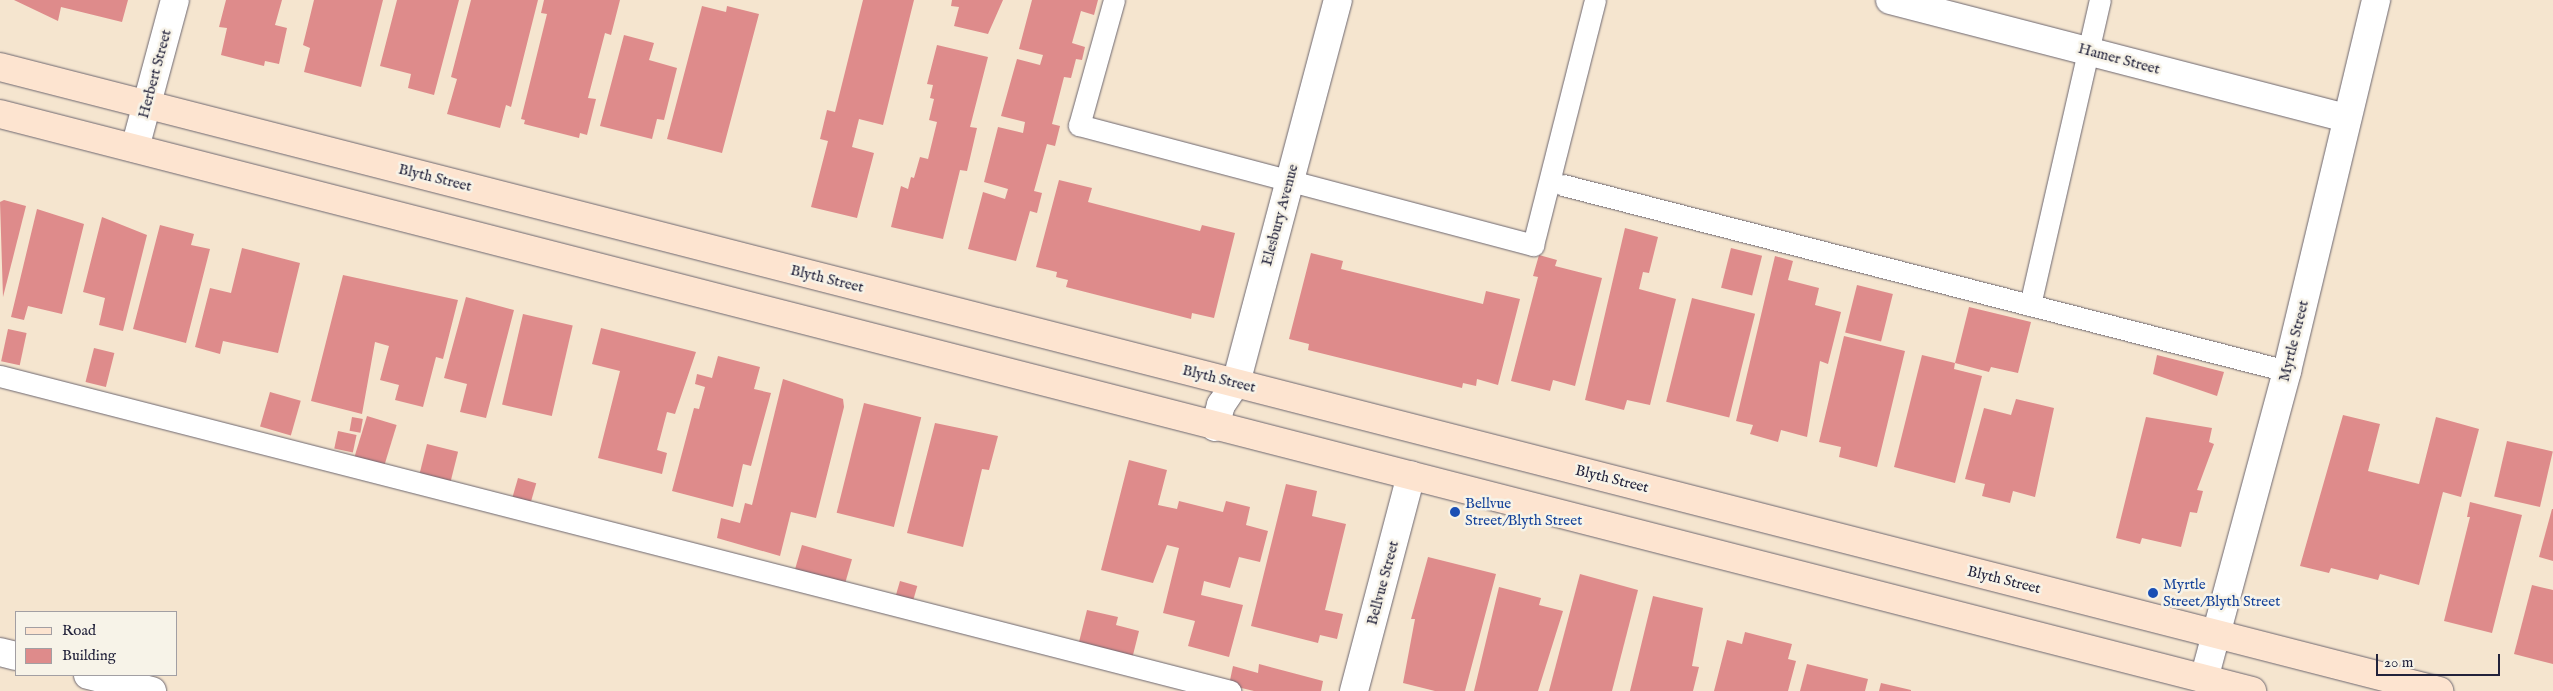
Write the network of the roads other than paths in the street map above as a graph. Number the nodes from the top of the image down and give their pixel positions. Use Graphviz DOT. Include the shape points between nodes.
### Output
graph roads {
  1 [pos="175,0"];
  2 [pos="1114,0"];
  3 [pos="1338,0"];
  4 [pos="1595,0"];
  5 [pos="1890,0"];
  6 [pos="2100,0"];
  7 [pos="2376,0"];
  8 [pos="2087,51"];
  9 [pos="0,67"];
  10 [pos="147,104"];
  11 [pos="0,114"];
  12 [pos="2348,118"];
  13 [pos="135,148"];
  14 [pos="1288,184"];
  15 [pos="1557,184"];
  16 [pos="2030,305"];
  17 [pos="2287,371"];
  18 [pos="0,376"];
  19 [pos="1236,384"];
  20 [pos="1215,427"];
  21 [pos="1411,475"];
  22 [pos="2216,634"];
  23 [pos="0,652"];
  24 [pos="15,656"];
  25 [pos="92,676"];
  26 [pos="2204,679"];
  27 [pos="152,691"];
  28 [pos="1230,691"];
  29 [pos="1354,691"];
  30 [pos="2252,691"];
  31 [pos="2439,691"];
  1 -- 10 [label="street, Herbert Street"];
  2 -- 14 [label="lane" via="1079,126"];
  3 -- 14 [label="street, Elesbury Avenue"];
  4 -- 15 [label="lane"];
  5 -- 8 [label="street, Hamer Street"];
  6 -- 8 [label="lane"];
  7 -- 12 [label="street, Myrtle Street"];
  8 -- 12 [label="street, Hamer Street"];
  8 -- 16 [label="lane"];
  9 -- 10 [label="street, Blyth Street"];
  10 -- 13 [label="street, Herbert Street"];
  10 -- 19 [label="street, Blyth Street"];
  11 -- 13 [label="street"];
  12 -- 17 [label="street, Myrtle Street"];
  13 -- 20 [label="street"];
  14 -- 15 [label="lane" via="1533,245"];
  14 -- 19 [label="street, Elesbury Avenue"];
  15 -- 16 [label="lane"];
  16 -- 17 [label="lane"];
  17 -- 22 [label="street, Myrtle Street"];
  18 -- 28 [label="lane"];
  19 -- 20 [label="street, Elesbury Avenue" via="1221,405"];
  19 -- 22 [label="street, Blyth Street"];
  20 -- 21 [label="street"];
  21 -- 26 [label="street"];
  21 -- 29 [label="street, Bellvue Street"];
  22 -- 26 [label="street, Myrtle Street"];
  22 -- 31 [label="street, Blyth Street"];
  23 -- 24 [label="street"];
  25 -- 27 [label="street"];
  26 -- 30 [label="street"];
}
